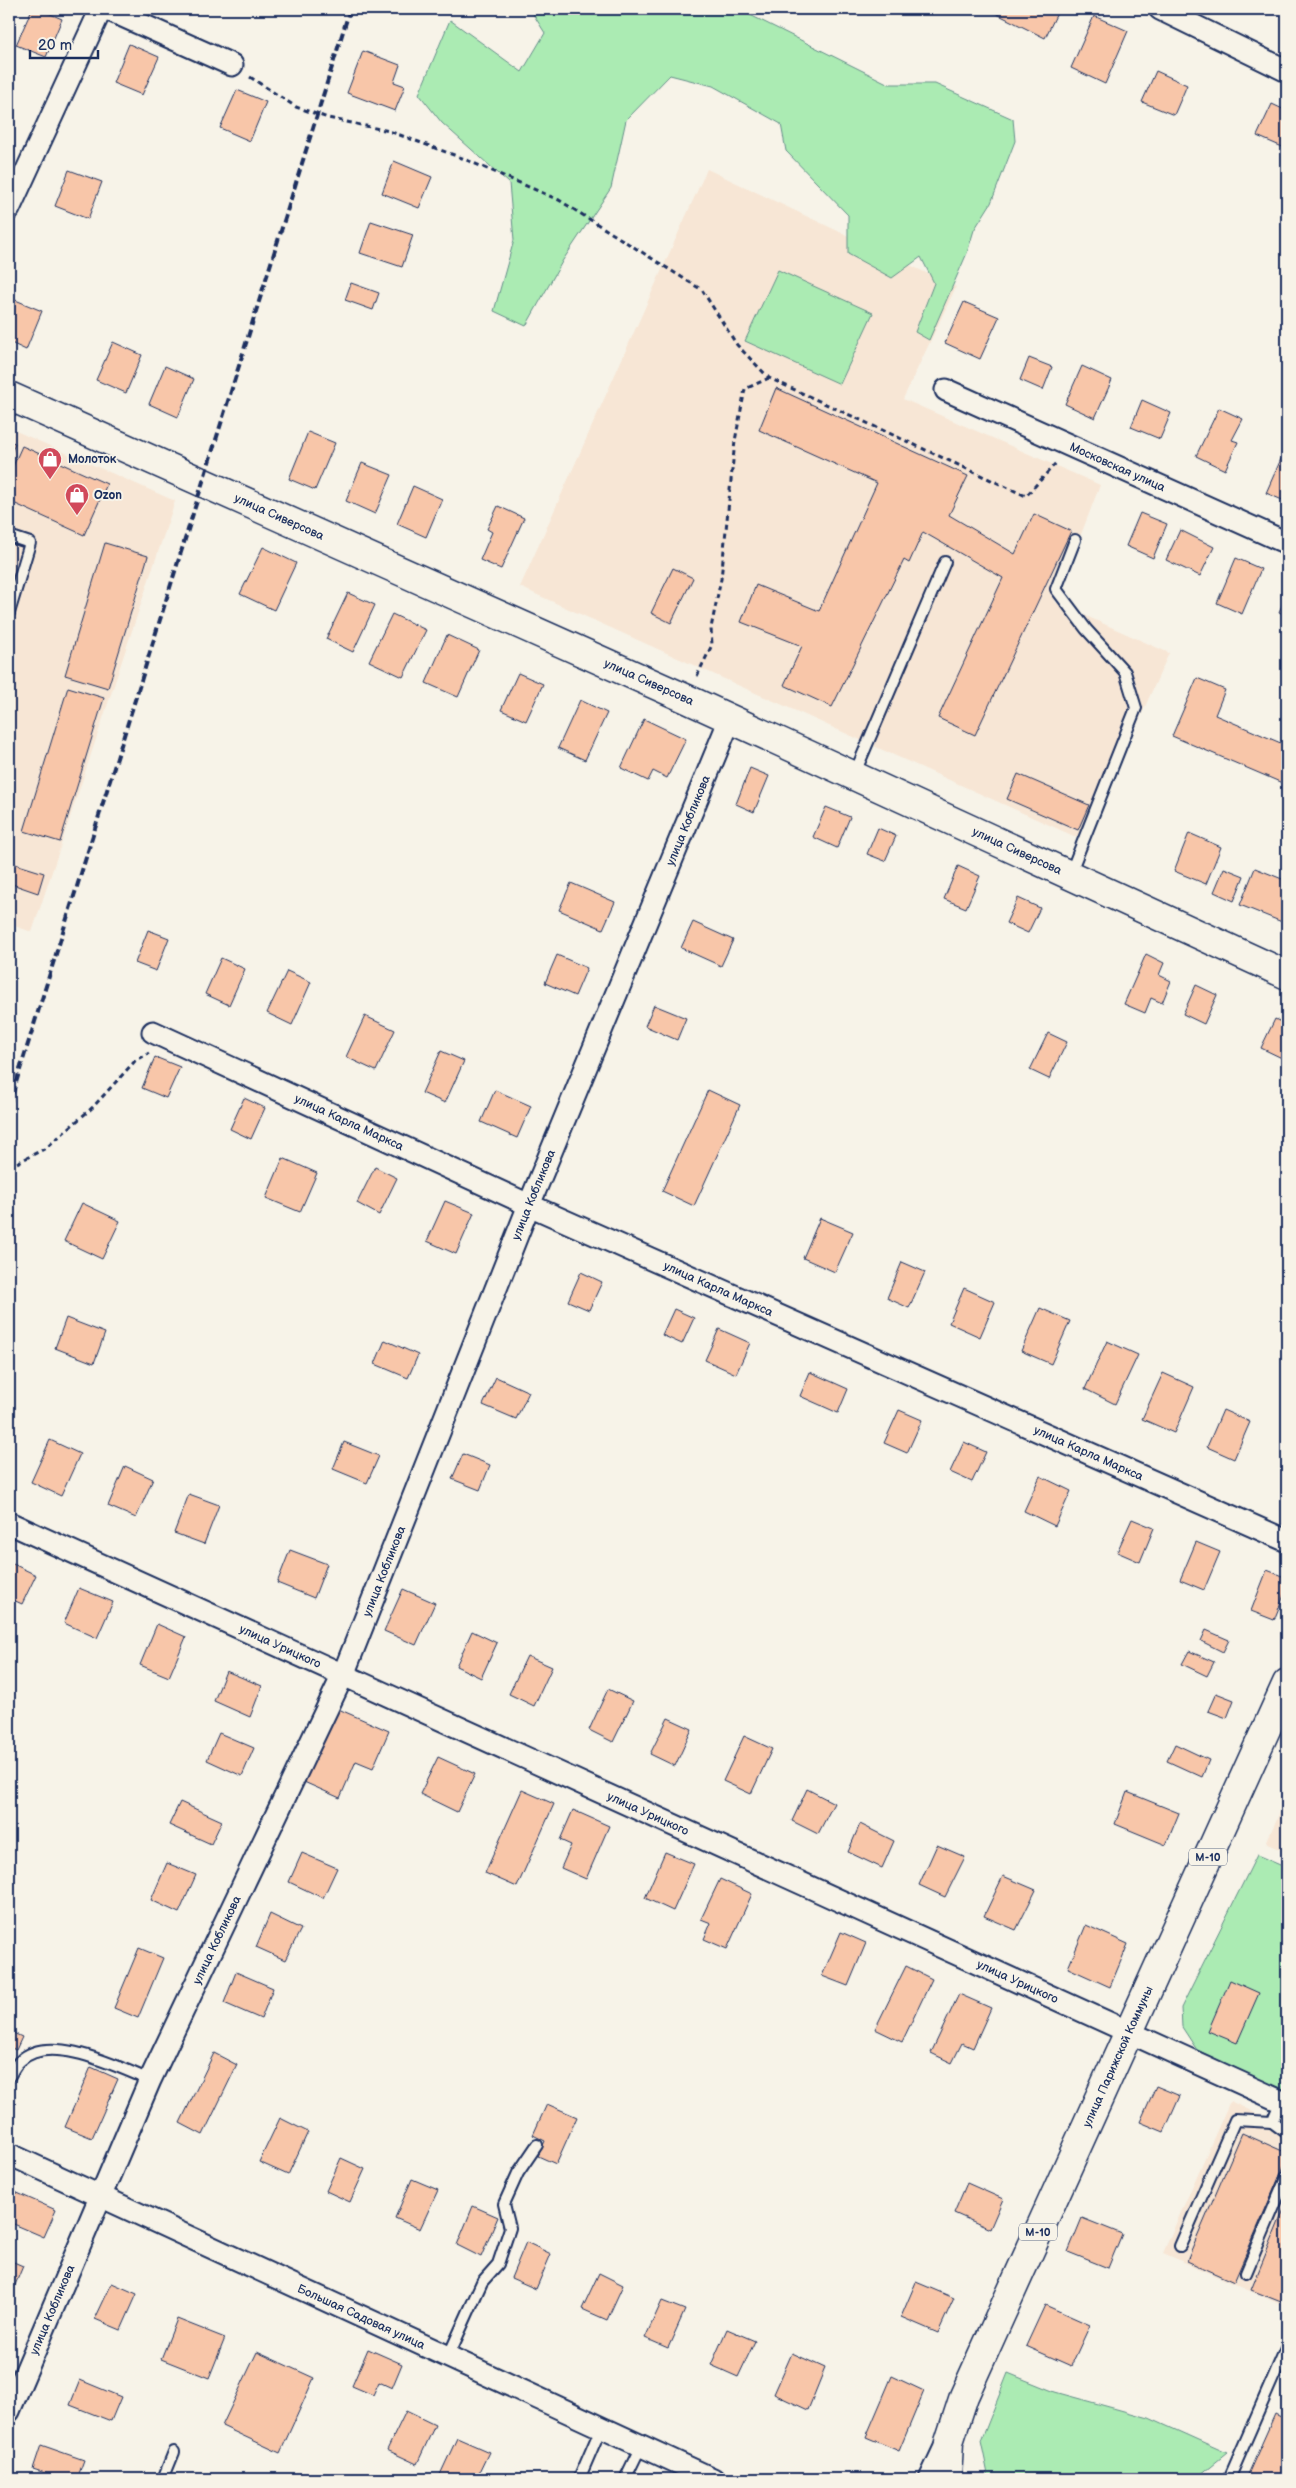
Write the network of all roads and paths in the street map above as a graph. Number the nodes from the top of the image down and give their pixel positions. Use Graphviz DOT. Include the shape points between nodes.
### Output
graph roads {
  1 [pos="101,9"];
  2 [pos="107,9"];
  3 [pos="1160,9"];
  4 [pos="232,65"];
  5 [pos="1287,71"];
  6 [pos="9,208"];
  7 [pos="769,378"];
  8 [pos="946,390"];
  9 [pos="9,396"];
  10 [pos="1072,447"];
  11 [pos="9,536"];
  12 [pos="1075,540"];
  13 [pos="1287,543"];
  14 [pos="945,562"];
  15 [pos="9,613"];
  16 [pos="687,699"];
  17 [pos="730,719"];
  18 [pos="854,776"];
  19 [pos="1069,875"];
  20 [pos="1287,975"];
  21 [pos="162,1036"];
  22 [pos="9,1167"];
  23 [pos="529,1205"];
  24 [pos="9,1524"];
  25 [pos="1287,1541"];
  26 [pos="343,1675"];
  27 [pos="1287,1683"];
  28 [pos="1129,2031"];
  29 [pos="9,2077"];
  30 [pos="150,2080"];
  31 [pos="1284,2102"];
  32 [pos="1272,2122"];
  33 [pos="1287,2133"];
  34 [pos="536,2145"];
  35 [pos="9,2154"];
  36 [pos="1287,2176"];
  37 [pos="100,2198"];
  38 [pos="1180,2246"];
  39 [pos="1246,2273"];
  40 [pos="1287,2346"];
  41 [pos="448,2357"];
  42 [pos="9,2411"];
  43 [pos="601,2428"];
  44 [pos="951,2433"];
  45 [pos="641,2446"];
  46 [pos="174,2452"];
  47 [pos="163,2479"];
  48 [pos="579,2479"];
  49 [pos="625,2479"];
  50 [pos="713,2479"];
  51 [pos="930,2479"];
  52 [pos="947,2479"];
  53 [pos="1229,2479"];
  1 -- 6 [label="street"];
  2 -- 4 [label="street"];
  3 -- 5 [label="street"];
  4 -- 7 [label="path" via="296,107 328,118 389,131 559,200 702,290 737,345"];
  7 -- 10 [label="path" via="1026,496"];
  7 -- 16 [label="path" via="745,389 735,441 720,579 711,628 712,645"];
  8 -- 10 [label="street, Московская улица"];
  9 -- 16 [label="main road, улица Сиверсова"];
  10 -- 13 [label="street, Московская улица"];
  11 -- 15 [label="lane" via="30,543"];
  12 -- 19 [label="lane" via="1056,588 1086,629 1125,672 1136,708"];
  14 -- 18 [label="lane"];
  16 -- 17 [label="main road, улица Сиверсова"];
  17 -- 18 [label="main road, улица Сиверсова"];
  17 -- 23 [label="street, улица Кобликова"];
  18 -- 19 [label="main road, улица Сиверсова"];
  19 -- 20 [label="main road, улица Сиверсова"];
  21 -- 22 [label="path" via="93,1107 46,1148"];
  21 -- 23 [label="street, улица Карла Маркса"];
  23 -- 25 [label="street, улица Карла Маркса"];
  23 -- 26 [label="street, улица Кобликова"];
  24 -- 26 [label="street, улица Урицкого"];
  26 -- 28 [label="street, улица Урицкого"];
  26 -- 30 [label="street, улица Кобликова"];
  27 -- 28 [label="main road, улица Парижской Коммуны / М-10"];
  28 -- 31 [label="street, улица Урицкого"];
  28 -- 44 [label="main road, улица Парижской Коммуны / М-10" via="964,2396"];
  29 -- 30 [label="lane" via="20,2060 44,2049 85,2054"];
  30 -- 37 [label="street, улица Кобликова"];
  31 -- 32 [label="lane"];
  32 -- 33 [label="lane"];
  32 -- 38 [label="lane" via="1235,2120"];
  34 -- 41 [label="lane" via="504,2204 510,2228 498,2264 482,2282"];
  35 -- 37 [label="street, Большая Садовая улица"];
  36 -- 39 [label="lane"];
  37 -- 41 [label="street, Большая Садовая улица"];
  37 -- 42 [label="street, улица Кобликова"];
  40 -- 53 [label="lane"];
  41 -- 43 [label="street, Большая Садовая улица"];
  43 -- 45 [label="street, Большая Садовая улица"];
  43 -- 48 [label="lane"];
  44 -- 51 [label="street, улица Парижской Коммуны"];
  44 -- 52 [label="main road, улица Парижской Коммуны / М-10"];
  45 -- 49 [label="lane"];
  45 -- 50 [label="street, Большая Садовая улица"];
  46 -- 47 [label="lane"];
}
